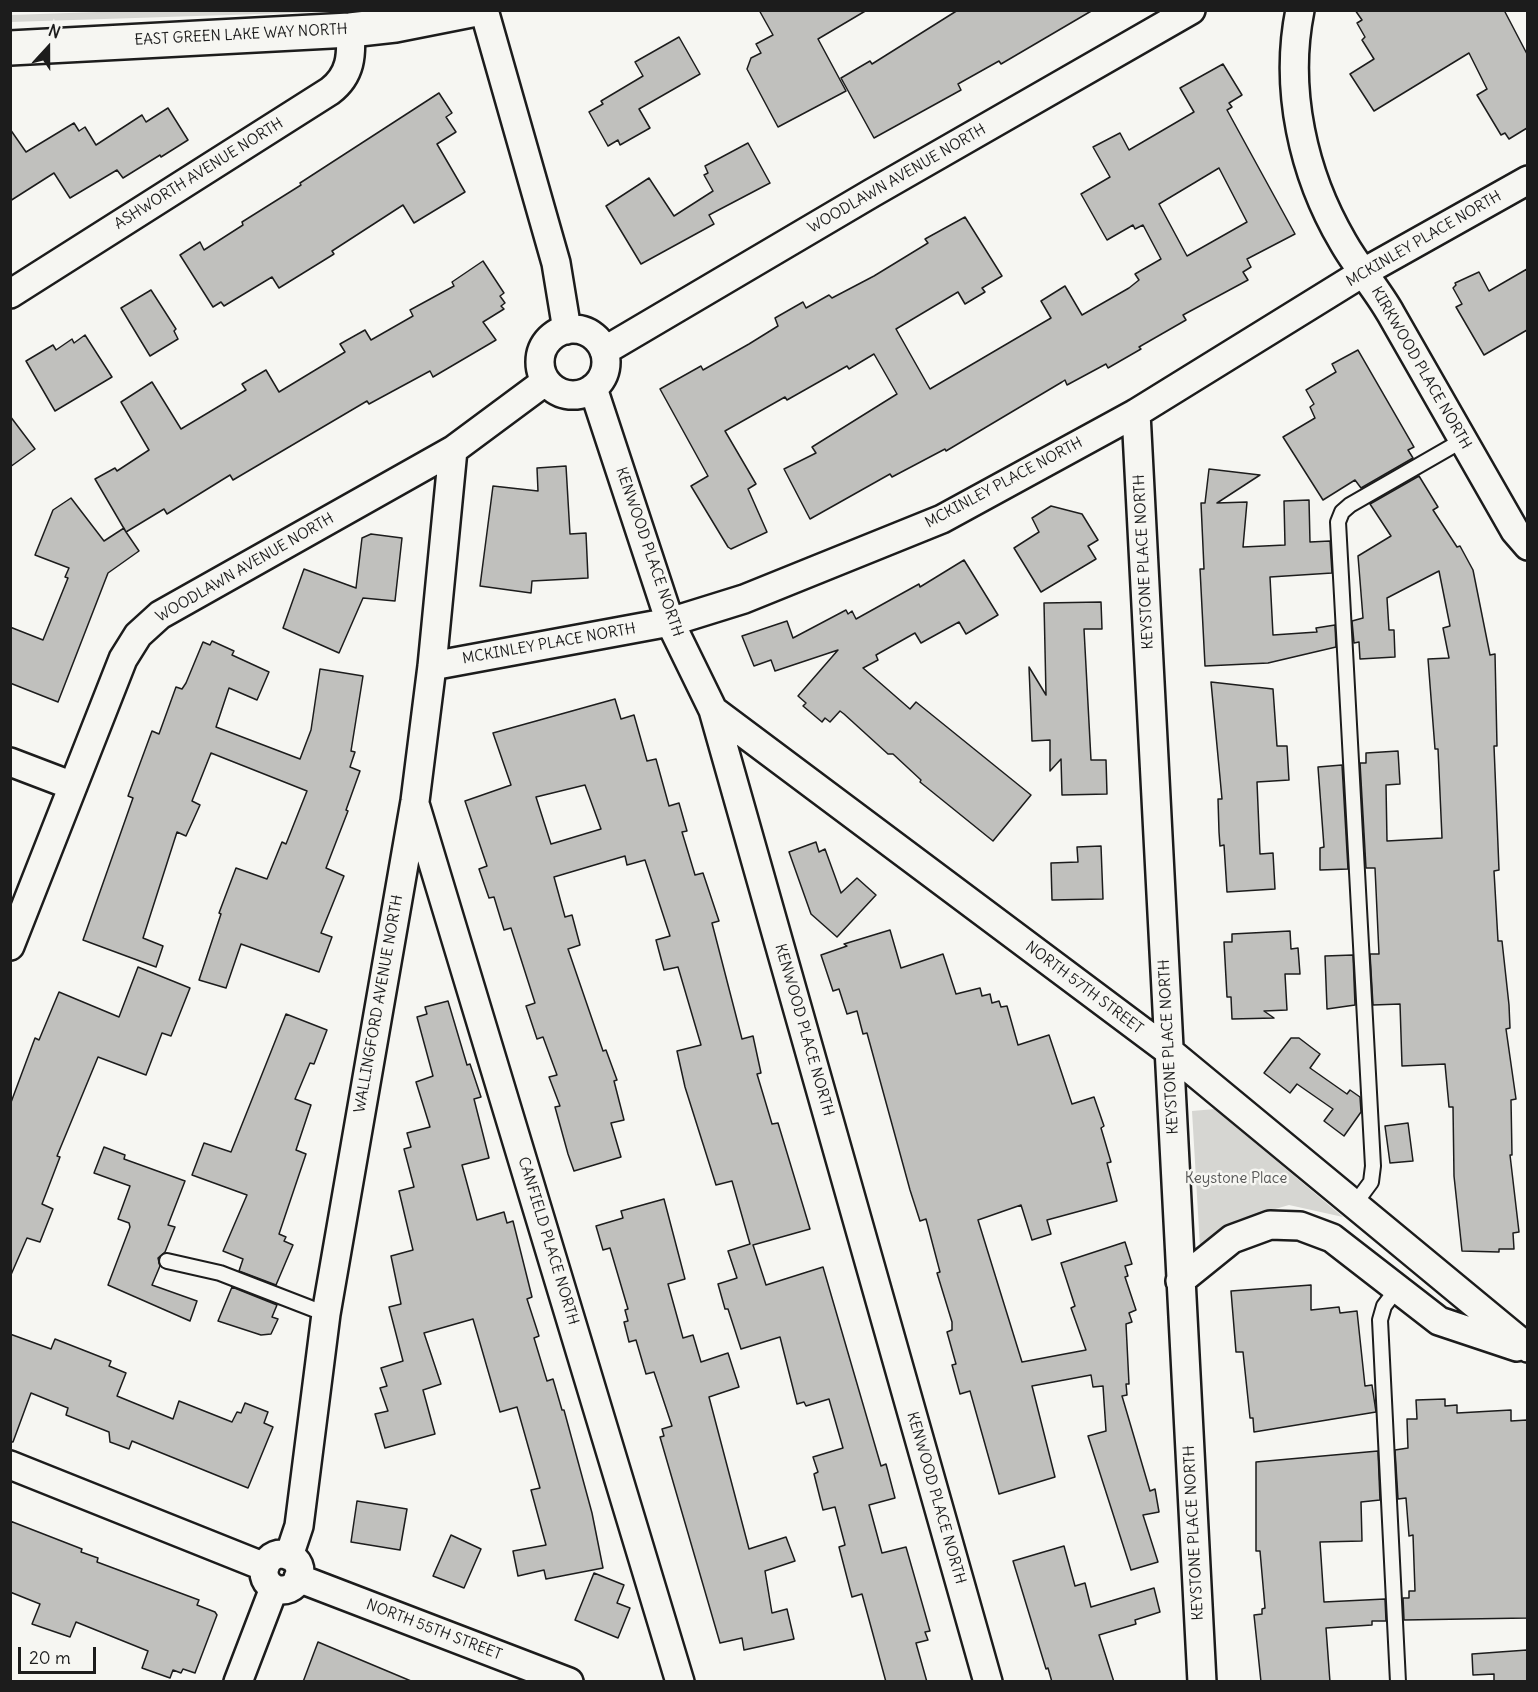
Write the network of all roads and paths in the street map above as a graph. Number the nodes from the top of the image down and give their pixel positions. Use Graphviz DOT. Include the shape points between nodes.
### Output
graph roads {
  1 [pos="471,10"];
  2 [pos="484,10"];
  3 [pos="1191,10"];
  4 [pos="1300,10"];
  5 [pos="350,30"];
  6 [pos="10,48"];
  7 [pos="1527,180"];
  8 [pos="1364,272"];
  9 [pos="10,294"];
  10 [pos="567,330"];
  11 [pos="604,351"];
  12 [pos="546,381"];
  13 [pos="593,388"];
  14 [pos="1136,413"];
  15 [pos="1463,440"];
  16 [pos="453,450"];
  17 [pos="1527,546"];
  18 [pos="670,622"];
  19 [pos="432,666"];
  20 [pos="713,710"];
  21 [pos="10,762"];
  22 [pos="73,786"];
  23 [pos="415,801"];
  24 [pos="10,946"];
  25 [pos="1170,1052"];
  26 [pos="1354,1205"];
  27 [pos="167,1261"];
  28 [pos="1180,1281"];
  29 [pos="1397,1289"];
  30 [pos="326,1314"];
  31 [pos="1527,1349"];
  32 [pos="10,1465"];
  33 [pos="281,1572"];
  34 [pos="238,1682"];
  35 [pos="569,1682"];
  36 [pos="680,1682"];
  37 [pos="988,1682"];
  38 [pos="1202,1682"];
  39 [pos="1398,1682"];
  1 -- 5 [label="main road, EAST GREEN LAKE WAY NORTH"];
  2 -- 10 [label="street" via="556,263"];
  3 -- 11 [label="street, WOODLAWN AVENUE NORTH"];
  4 -- 8 [label="street, KIRKWOOD PLACE NORTH" via="1296,89 1305,150 1327,211"];
  5 -- 6 [label="main road, EAST GREEN LAKE WAY NORTH"];
  5 -- 9 [label="street, ASHWORTH AVENUE NORTH" via="349,66 342,81 330,91"];
  7 -- 8 [label="street, MCKINLEY PLACE NORTH"];
  8 -- 14 [label="street, MCKINLEY PLACE NORTH"];
  8 -- 15 [label="street, KIRKWOOD PLACE NORTH"];
  10 -- 11 [label="street" via="586,331 596,337"];
  10 -- 12 [label="street" via="554,334 542,351 541,371"];
  11 -- 13 [label="street" via="605,369"];
  12 -- 13 [label="street" via="562,393 583,393"];
  12 -- 16 [label="street, WOODLAWN AVENUE NORTH"];
  13 -- 18 [label="street, KENWOOD PLACE NORTH"];
  14 -- 18 [label="street, MCKINLEY PLACE NORTH" via="942,519 744,599"];
  14 -- 25 [label="street, KEYSTONE PLACE NORTH"];
  15 -- 17 [label="street, KIRKWOOD PLACE NORTH"];
  15 -- 26 [label="lane" via="1350,505 1338,522 1373,1166 1371,1182"];
  16 -- 19 [label="street, WALLINGFORD AVENUE NORTH"];
  16 -- 22 [label="street, WOODLAWN AVENUE NORTH" via="149,623 129,646"];
  18 -- 19 [label="street, MCKINLEY PLACE NORTH"];
  18 -- 20 [label="street, KENWOOD PLACE NORTH"];
  19 -- 23 [label="street, WALLINGFORD AVENUE NORTH"];
  20 -- 25 [label="street, NORTH 57TH STREET"];
  20 -- 37 [label="street, KENWOOD PLACE NORTH"];
  21 -- 22 [label="street"];
  22 -- 24 [label="street, WOODLAWN AVENUE NORTH"];
  23 -- 30 [label="street, WALLINGFORD AVENUE NORTH"];
  23 -- 36 [label="street, CANFIELD PLACE NORTH"];
  25 -- 26 [label="street, NORTH 57TH STREET"];
  25 -- 28 [label="street, KEYSTONE PLACE NORTH"];
  26 -- 31 [label="street, NORTH 57TH STREET"];
  27 -- 30 [label="lane" via="220,1273"];
  28 -- 29 [label="street, NORTH 57TH STREET" via="1232,1239 1270,1225 1300,1226 1332,1238"];
  28 -- 38 [label="street, KEYSTONE PLACE NORTH"];
  29 -- 31 [label="street, NORTH 57TH STREET" via="1439,1321"];
  29 -- 39 [label="lane" via="1384,1306 1380,1320"];
  30 -- 33 [label="street, WALLINGFORD AVENUE NORTH" via="299,1526"];
  32 -- 33 [label="street, NORTH 55TH STREET"];
  33 -- 34 [label="street, WALLINGFORD AVENUE NORTH"];
  33 -- 35 [label="street, NORTH 55TH STREET"];
}
